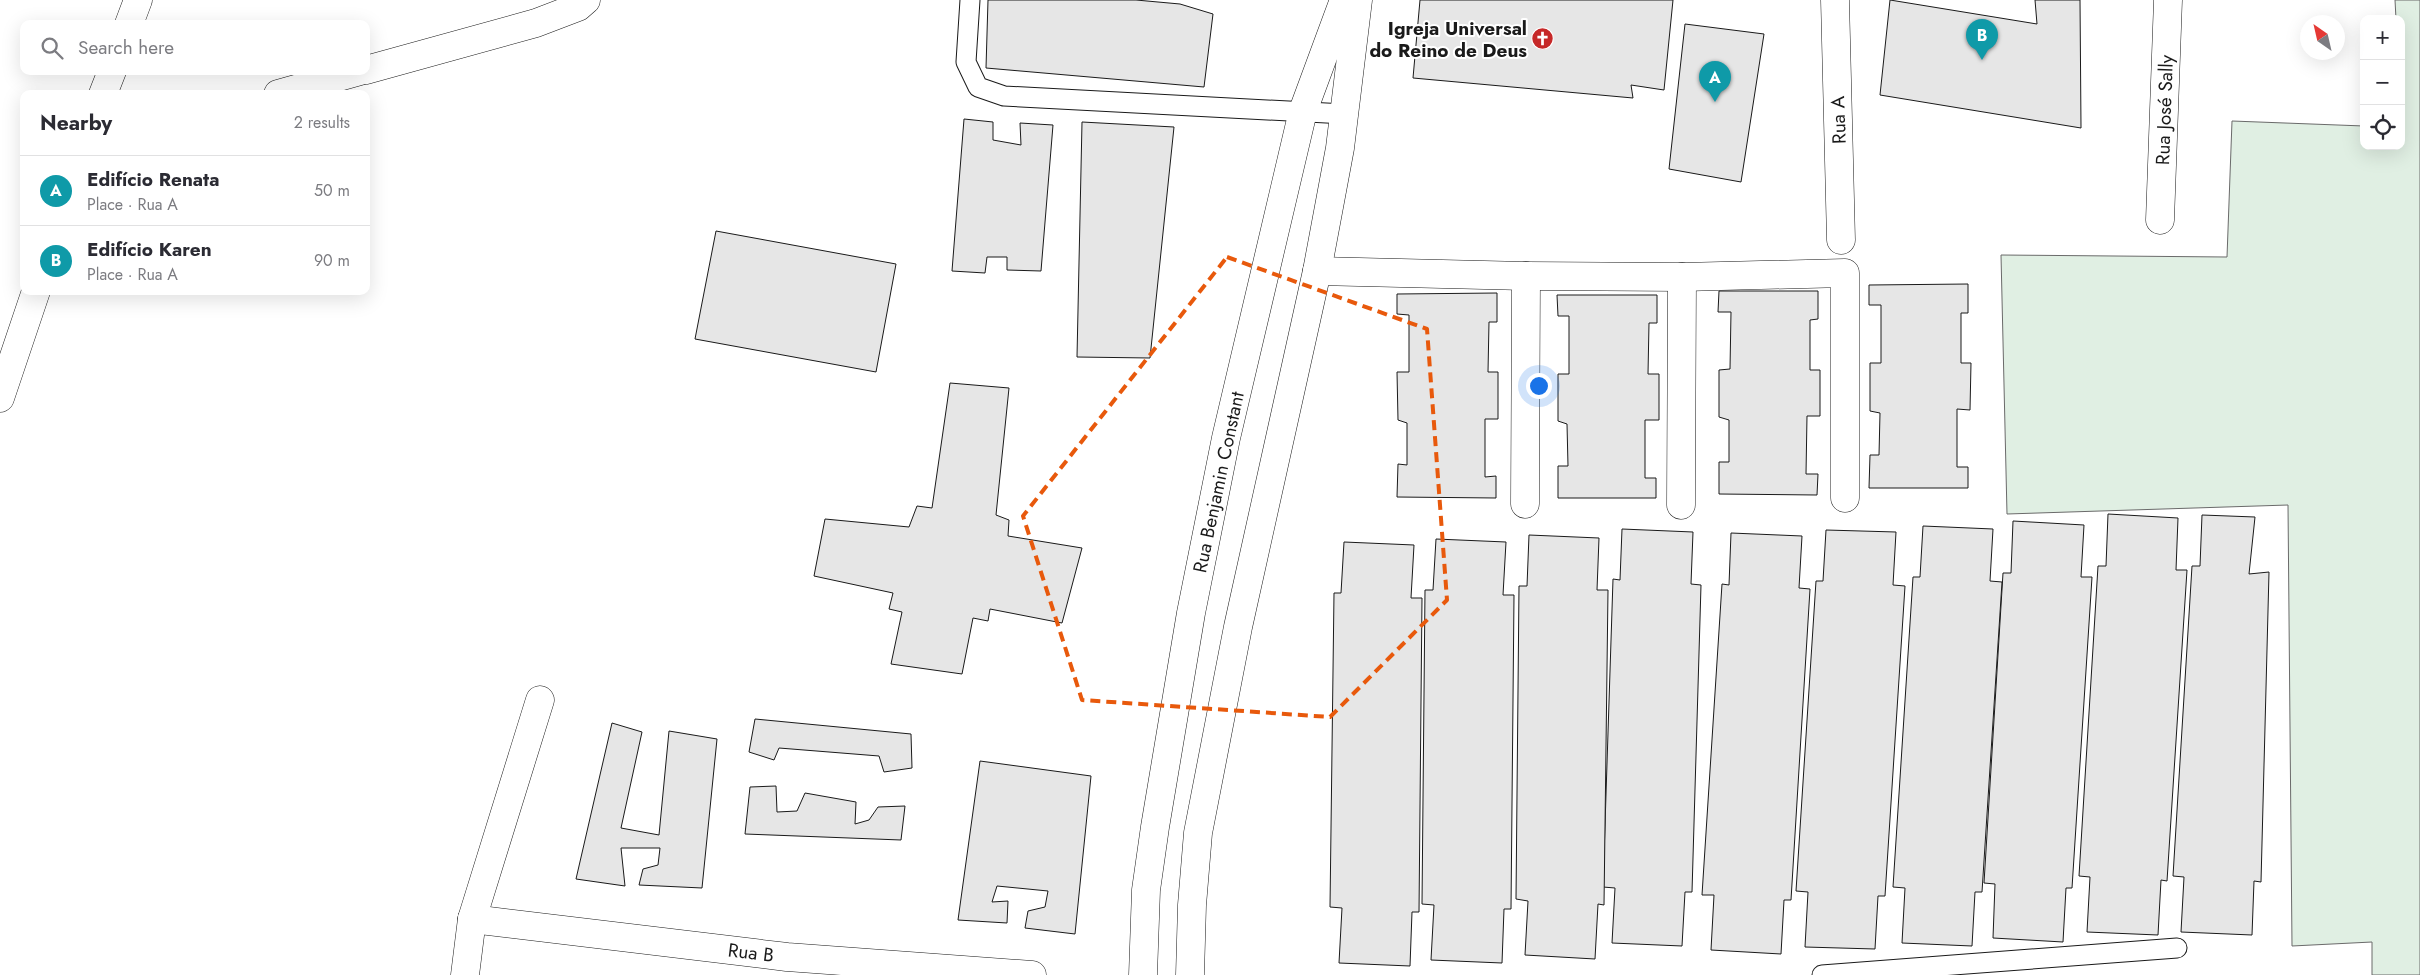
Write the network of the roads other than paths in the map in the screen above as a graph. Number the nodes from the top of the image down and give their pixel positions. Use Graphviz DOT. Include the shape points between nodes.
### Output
graph roads {
  1 [pos="138,0"];
  2 [pos="586,0"];
  3 [pos="970,0"];
  4 [pos="1344,0"];
  5 [pos="1358,0"];
  6 [pos="1835,0"];
  7 [pos="2168,0"];
  8 [pos="130,20"];
  9 [pos="370,69"];
  10 [pos="111,75"];
  11 [pos="346,75"];
  12 [pos="105,90"];
  13 [pos="292,90"];
  14 [pos="1303,111"];
  15 [pos="1345,114"];
  16 [pos="2160,220"];
  17 [pos="1841,240"];
  18 [pos="1317,271"];
  19 [pos="1526,276"];
  20 [pos="1682,277"];
  21 [pos="35,295"];
  22 [pos="0,398"];
  23 [pos="1845,498"];
  24 [pos="1525,504"];
  25 [pos="1681,505"];
  26 [pos="540,700"];
  27 [pos="472,919"];
  28 [pos="2177,948"];
  29 [pos="785,966"];
  30 [pos="465,975"];
  31 [pos="1032,975"];
  32 [pos="1143,975"];
  33 [pos="1190,975"];
  34 [pos="1822,975"];
  1 -- 8 [label="street"];
  2 -- 9 [label="street" via="578,7 536,23"];
  3 -- 14 [label="lane" via="966,62 978,87 1004,96 1249,111"];
  4 -- 14 [label="street, Rua Benjamin Constant"];
  5 -- 15 [label="street"];
  6 -- 17 [label="street, Rua A"];
  7 -- 16 [label="street, Rua José Sally"];
  10 -- 12 [label="street"];
  11 -- 13 [label="street"];
  14 -- 15 [label="lane"];
  14 -- 32 [label="street, Rua Benjamin Constant" via="1226,438 1191,613 1146,890"];
  15 -- 18 [label="street"];
  18 -- 19 [label="street"];
  18 -- 33 [label="street" via="1238,627 1198,833"];
  19 -- 20 [label="street"];
  19 -- 24 [label="street"];
  20 -- 23 [label="street" via="1845,273"];
  20 -- 25 [label="street"];
  21 -- 22 [label="street"];
  26 -- 27 [label="street"];
  27 -- 29 [label="street, Rua B"];
  27 -- 30 [label="street"];
  28 -- 34 [label="lane"];
  29 -- 31 [label="street, Rua B"];
}
